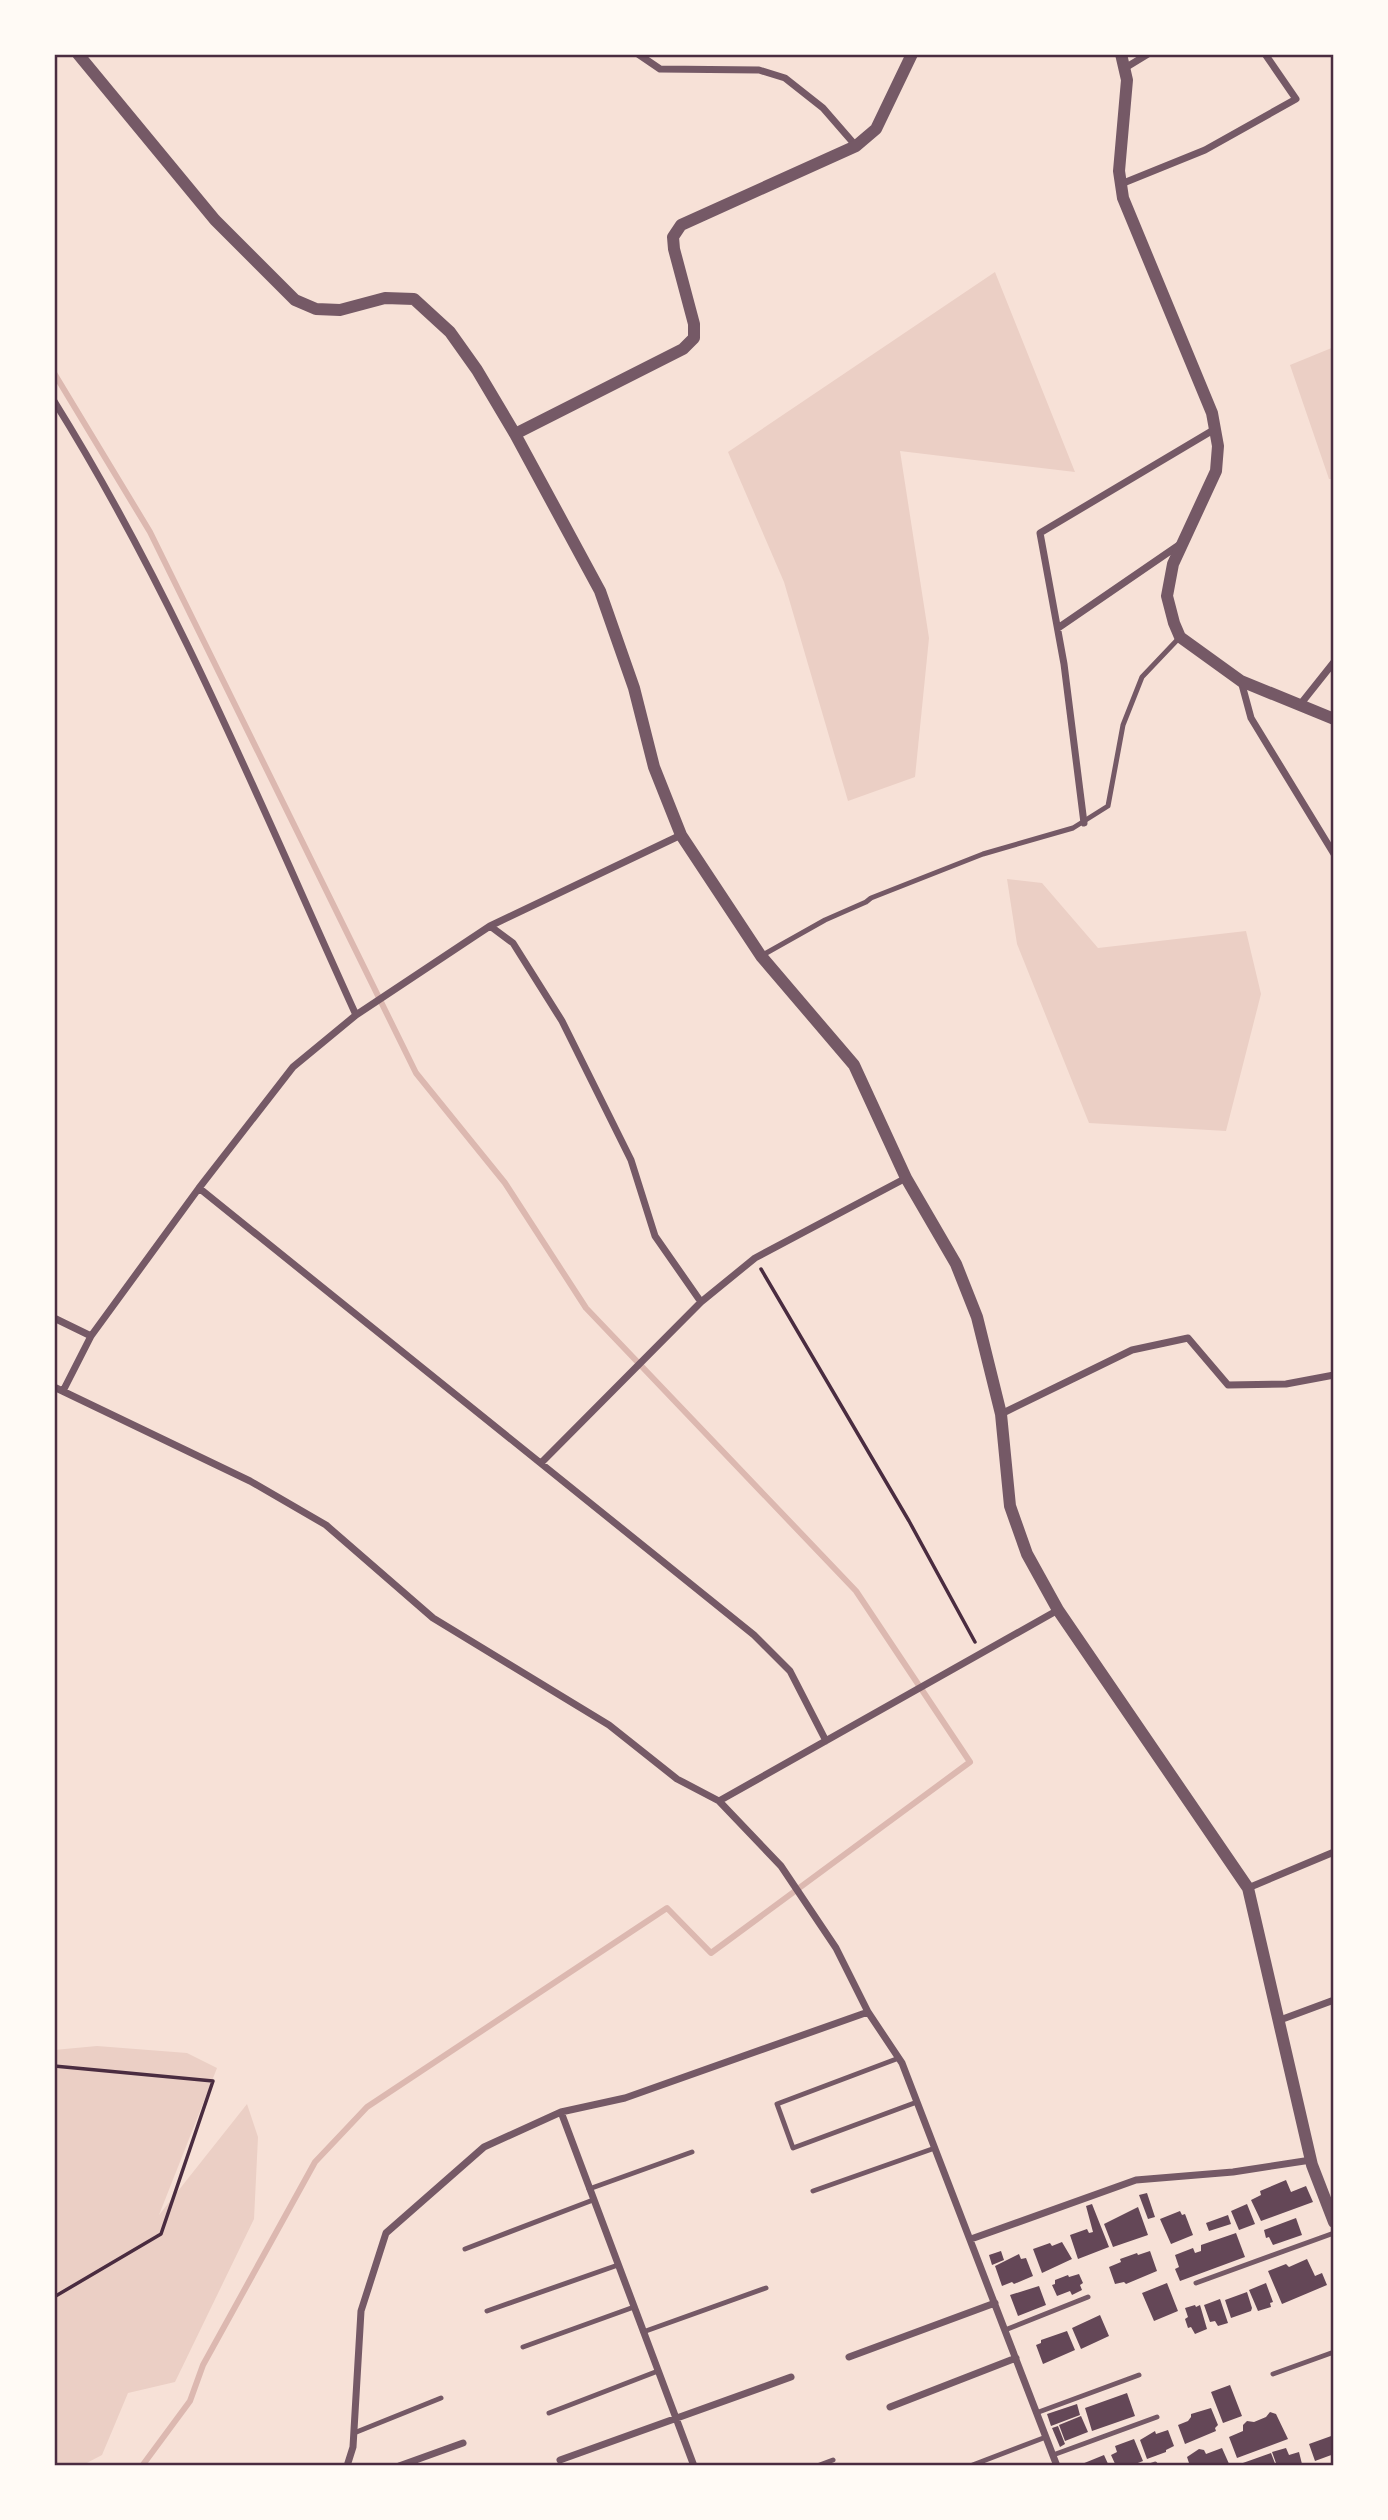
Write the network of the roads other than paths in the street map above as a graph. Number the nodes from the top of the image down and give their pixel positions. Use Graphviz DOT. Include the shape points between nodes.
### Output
graph roads {
  1 [pos="78,54"];
  2 [pos="638,54"];
  3 [pos="912,54"];
  4 [pos="1121,54"];
  5 [pos="1148,54"];
  6 [pos="1265,54"];
  7 [pos="1125,68"];
  8 [pos="856,146"];
  9 [pos="1121,184"];
  10 [pos="54,401"];
  11 [pos="1215,429"];
  12 [pos="515,433"];
  13 [pos="1183,542"];
  14 [pos="1058,628"];
  15 [pos="1180,637"];
  16 [pos="1334,662"];
  17 [pos="1241,681"];
  18 [pos="1299,707"];
  19 [pos="1334,719"];
  20 [pos="1084,823"];
  21 [pos="681,835"];
  22 [pos="1334,854"];
  23 [pos="490,926"];
  24 [pos="761,956"];
  25 [pos="356,1015"];
  26 [pos="906,1178"];
  27 [pos="199,1188"];
  28 [pos="701,1302"];
  29 [pos="54,1318"];
  30 [pos="91,1336"];
  31 [pos="1334,1375"];
  32 [pos="54,1387"];
  33 [pos="63,1391"];
  34 [pos="1001,1414"];
  35 [pos="541,1463"];
  36 [pos="1058,1610"];
  37 [pos="826,1741"];
  38 [pos="719,1801"];
  39 [pos="1334,1852"];
  40 [pos="1248,1888"];
  41 [pos="1334,2000"];
  42 [pos="868,2012"];
  43 [pos="1280,2020"];
  44 [pos="899,2059"];
  45 [pos="918,2102"];
  46 [pos="561,2112"];
  47 [pos="936,2148"];
  48 [pos="692,2152"];
  49 [pos="1311,2160"];
  50 [pos="589,2189"];
  51 [pos="813,2192"];
  52 [pos="593,2200"];
  53 [pos="1332,2214"];
  54 [pos="1334,2232"];
  55 [pos="971,2239"];
  56 [pos="465,2249"];
  57 [pos="618,2265"];
  58 [pos="1196,2283"];
  59 [pos="766,2288"];
  60 [pos="1088,2297"];
  61 [pos="995,2303"];
  62 [pos="634,2307"];
  63 [pos="487,2311"];
  64 [pos="1005,2330"];
  65 [pos="643,2332"];
  66 [pos="523,2347"];
  67 [pos="1334,2352"];
  68 [pos="849,2357"];
  69 [pos="1016,2358"];
  70 [pos="658,2371"];
  71 [pos="1273,2374"];
  72 [pos="1139,2375"];
  73 [pos="791,2377"];
  74 [pos="441,2398"];
  75 [pos="890,2407"];
  76 [pos="549,2413"];
  77 [pos="1036,2413"];
  78 [pos="1157,2417"];
  79 [pos="676,2418"];
  80 [pos="354,2433"];
  81 [pos="1046,2437"];
  82 [pos="463,2443"];
  83 [pos="1052,2455"];
  84 [pos="561,2460"];
  85 [pos="833,2460"];
  86 [pos="347,2466"];
  87 [pos="398,2466"];
  88 [pos="694,2466"];
  89 [pos="817,2466"];
  90 [pos="970,2466"];
  91 [pos="1056,2466"];
  1 -- 12 [label="street" via="215,219 295,300 316,309 340,310 385,298 414,299 450,332"];
  2 -- 8 [label="street" via="660,68 759,70 785,78 823,108"];
  3 -- 8 [label="street" via="876,129"];
  4 -- 7 [label="street"];
  5 -- 7 [label="street"];
  6 -- 9 [label="street" via="1296,99 1205,150"];
  7 -- 9 [label="street"];
  8 -- 12 [label="street" via="681,225 673,237 674,249 694,338 683,349"];
  9 -- 11 [label="street"];
  10 -- 25 [label="street" via="95,467 200,672"];
  11 -- 13 [label="street" via="1216,471"];
  11 -- 14 [label="street" via="1040,533"];
  12 -- 21 [label="street" via="600,592 634,688 654,767"];
  13 -- 14 [label="street"];
  13 -- 15 [label="street" via="1167,596"];
  14 -- 20 [label="street"];
  15 -- 17 [label="street"];
  15 -- 20 [label="lane" via="1142,677 1123,726 1108,806"];
  16 -- 18 [label="street"];
  17 -- 18 [label="street"];
  17 -- 22 [label="street" via="1251,718"];
  18 -- 19 [label="street"];
  20 -- 24 [label="lane" via="983,854 871,898"];
  21 -- 23 [label="street"];
  21 -- 24 [label="street"];
  23 -- 25 [label="street"];
  23 -- 28 [label="street" via="513,943 562,1021 631,1160 655,1236"];
  24 -- 26 [label="street" via="854,1065"];
  25 -- 27 [label="street" via="293,1067"];
  26 -- 28 [label="street" via="755,1258"];
  26 -- 34 [label="street" via="956,1264 977,1317"];
  27 -- 30 [label="street"];
  27 -- 35 [label="street"];
  28 -- 35 [label="street"];
  29 -- 30 [label="street"];
  30 -- 33 [label="street"];
  31 -- 34 [label="street" via="1286,1384 1228,1385 1188,1338 1132,1350"];
  32 -- 33 [label="street"];
  33 -- 38 [label="street" via="250,1481 326,1525 433,1618 609,1725 677,1779"];
  34 -- 36 [label="street" via="1010,1506 1027,1554"];
  35 -- 37 [label="street" via="754,1635 790,1671"];
  36 -- 37 [label="street"];
  36 -- 40 [label="street"];
  37 -- 38 [label="street"];
  38 -- 42 [label="street" via="781,1866 835,1948"];
  39 -- 40 [label="street"];
  40 -- 43 [label="street"];
  41 -- 43 [label="street"];
  42 -- 44 [label="street"];
  42 -- 46 [label="street" via="625,2098"];
  43 -- 49 [label="street"];
  44 -- 45 [label="street"];
  44 -- 45 [label="lane" via="776,2104 793,2148"];
  45 -- 47 [label="street"];
  46 -- 50 [label="street"];
  46 -- 80 [label="street" via="484,2147 386,2233 361,2311"];
  47 -- 51 [label="lane"];
  47 -- 55 [label="street"];
  48 -- 50 [label="lane"];
  49 -- 53 [label="street"];
  49 -- 55 [label="street" via="1136,2180"];
  50 -- 52 [label="street"];
  52 -- 56 [label="lane"];
  52 -- 57 [label="street"];
  54 -- 58 [label="lane"];
  55 -- 61 [label="street"];
  57 -- 62 [label="street"];
  57 -- 63 [label="lane"];
  59 -- 65 [label="lane"];
  60 -- 64 [label="lane"];
  61 -- 64 [label="street"];
  61 -- 68 [label="street"];
  62 -- 65 [label="street"];
  62 -- 66 [label="lane"];
  64 -- 69 [label="street"];
  65 -- 70 [label="street"];
  67 -- 71 [label="lane"];
  69 -- 75 [label="street"];
  69 -- 77 [label="street"];
  70 -- 76 [label="lane"];
  70 -- 79 [label="street"];
  72 -- 77 [label="lane"];
  73 -- 79 [label="street"];
  74 -- 80 [label="lane"];
  77 -- 81 [label="street"];
  78 -- 83 [label="lane"];
  79 -- 84 [label="street"];
  79 -- 88 [label="street"];
  80 -- 86 [label="street"];
  81 -- 83 [label="street"];
  81 -- 90 [label="lane"];
  82 -- 87 [label="street"];
  83 -- 91 [label="street"];
  85 -- 89 [label="lane"];
}
